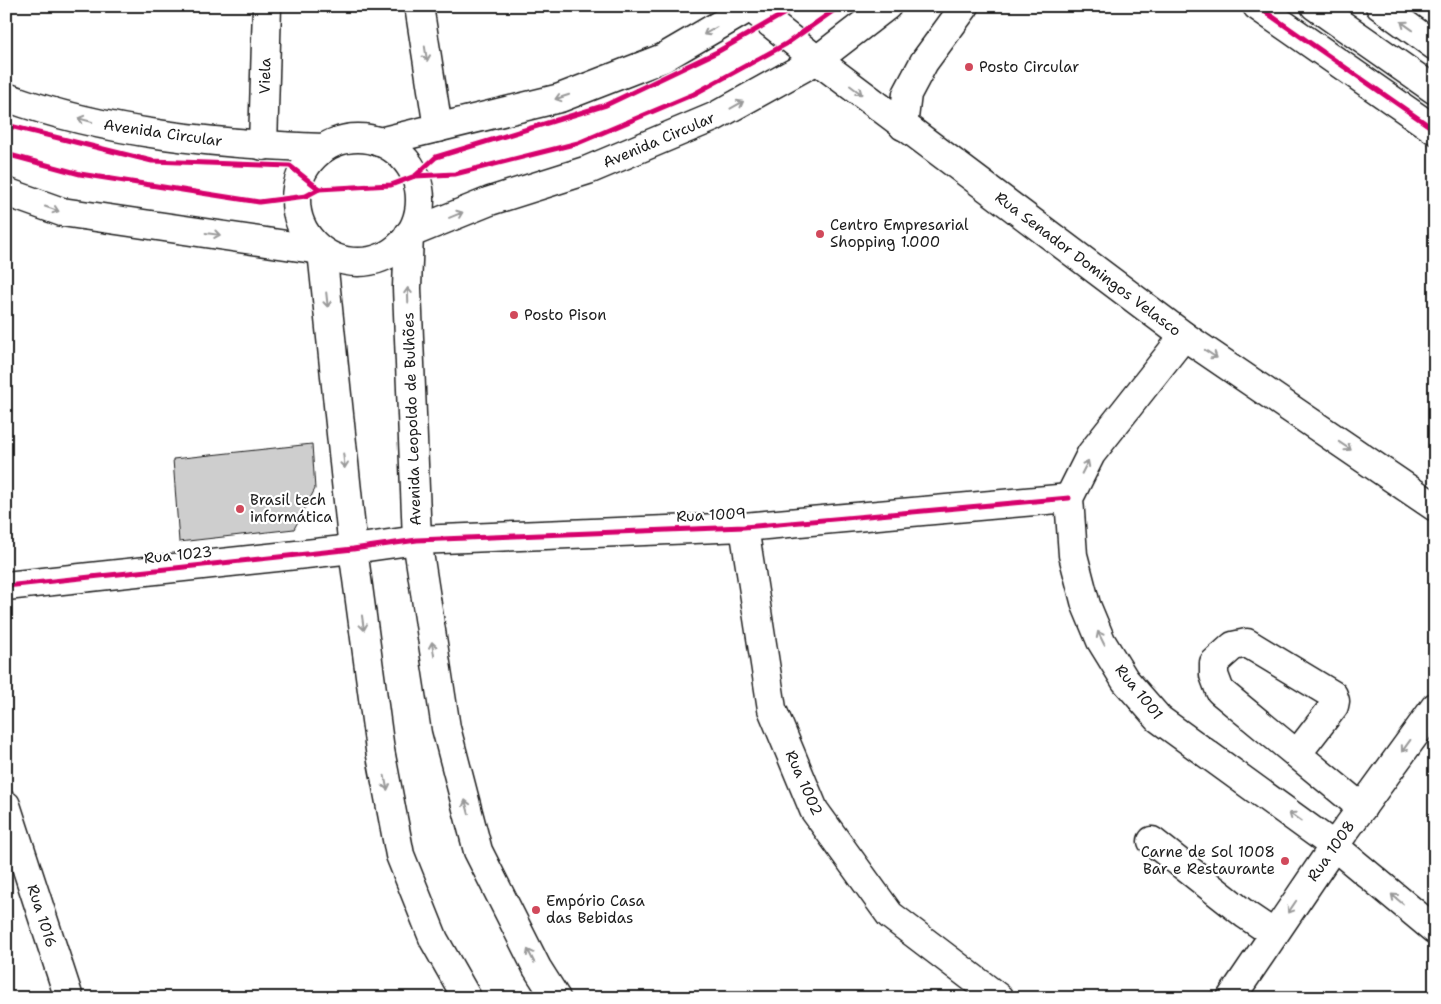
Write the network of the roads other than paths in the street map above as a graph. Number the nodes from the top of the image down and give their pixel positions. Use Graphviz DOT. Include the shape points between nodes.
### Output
graph roads {
  1 [pos="267,6"];
  2 [pos="419,6"];
  3 [pos="887,6"];
  4 [pos="965,6"];
  5 [pos="1257,6"];
  6 [pos="1315,6"];
  7 [pos="1380,6"];
  8 [pos="751,7"];
  9 [pos="1435,46"];
  10 [pos="817,60"];
  11 [pos="1435,90"];
  12 [pos="6,97"];
  13 [pos="904,126"];
  14 [pos="438,128"];
  15 [pos="1435,130"];
  16 [pos="379,142"];
  17 [pos="264,146"];
  18 [pos="324,148"];
  19 [pos="6,192"];
  20 [pos="410,234"];
  21 [pos="320,250"];
  22 [pos="1184,336"];
  23 [pos="1070,498"];
  24 [pos="1435,507"];
  25 [pos="744,527"];
  26 [pos="417,540"];
  27 [pos="353,549"];
  28 [pos="6,586"];
  29 [pos="1435,706"];
  30 [pos="1297,754"];
  31 [pos="1362,808"];
  32 [pos="7,809"];
  33 [pos="1152,841"];
  34 [pos="1334,846"];
  35 [pos="1435,930"];
  36 [pos="1274,934"];
  37 [pos="69,998"];
  38 [pos="467,998"];
  39 [pos="556,998"];
  40 [pos="999,998"];
  41 [pos="1231,998"];
  1 -- 17 [label="street, Viela"];
  2 -- 14 [label="street, one-way"];
  3 -- 10 [label="street, Avenida Circular"];
  4 -- 13 [label="street" via="924,62 907,94"];
  5 -- 15 [label="street"];
  6 -- 11 [label="street"];
  9 -- 7 [label="street, one-way"];
  8 -- 10 [label="street, Rua Senador Domingos Velasco"];
  8 -- 14 [label="street, one-way" via="662,58 560,98"];
  10 -- 13 [label="street, Rua Senador Domingos Velasco, one-way"];
  20 -- 10 [label="street, Avenida Circular, one-way" via="490,201 588,170 714,117"];
  17 -- 12 [label="street, Avenida Circular, one-way" via="172,138 115,127"];
  13 -- 22 [label="street, Rua Senador Domingos Velasco"];
  14 -- 16 [label="street"];
  16 -- 18 [label="street" via="360,138"];
  16 -- 20 [label="street" via="394,150 415,176 420,205"];
  17 -- 18 [label="street, Avenida Circular"];
  18 -- 21 [label="street" via="301,175 296,197 298,217 306,235"];
  19 -- 21 [label="street, one-way" via="62,212"];
  20 -- 21 [label="street" via="396,249 378,259 359,262 339,260"];
  26 -- 20 [label="street, Avenida Leopoldo de Bulhões, one-way" via="407,288"];
  21 -- 27 [label="street, one-way"];
  23 -- 22 [label="street, Rua 1001, one-way" via="1091,454"];
  22 -- 24 [label="street, Rua Senador Domingos Velasco, one-way"];
  23 -- 25 [label="street, Rua 1009"];
  34 -- 23 [label="street, Rua 1001, one-way" via="1159,719 1125,680 1101,641 1086,605 1074,555"];
  25 -- 26 [label="street, Rua 1009"];
  25 -- 40 [label="street, Rua 1002" via="772,709 814,810 890,915"];
  26 -- 27 [label="street, Rua 1009"];
  39 -- 26 [label="street, Avenida Leopoldo de Bulhões, one-way" via="537,968 478,851 446,728"];
  27 -- 28 [label="street, Rua 1023"];
  27 -- 38 [label="street, one-way" via="380,750 400,855 434,940"];
  29 -- 31 [label="street, Rua 1008, one-way"];
  30 -- 31 [label="street"];
  31 -- 34 [label="street, Rua 1008"];
  32 -- 37 [label="street, Rua 1016"];
  33 -- 36 [label="street"];
  35 -- 34 [label="street, Rua 1001, one-way"];
  34 -- 36 [label="street, Rua 1008, one-way"];
  36 -- 41 [label="street, Rua 1008"];
}
